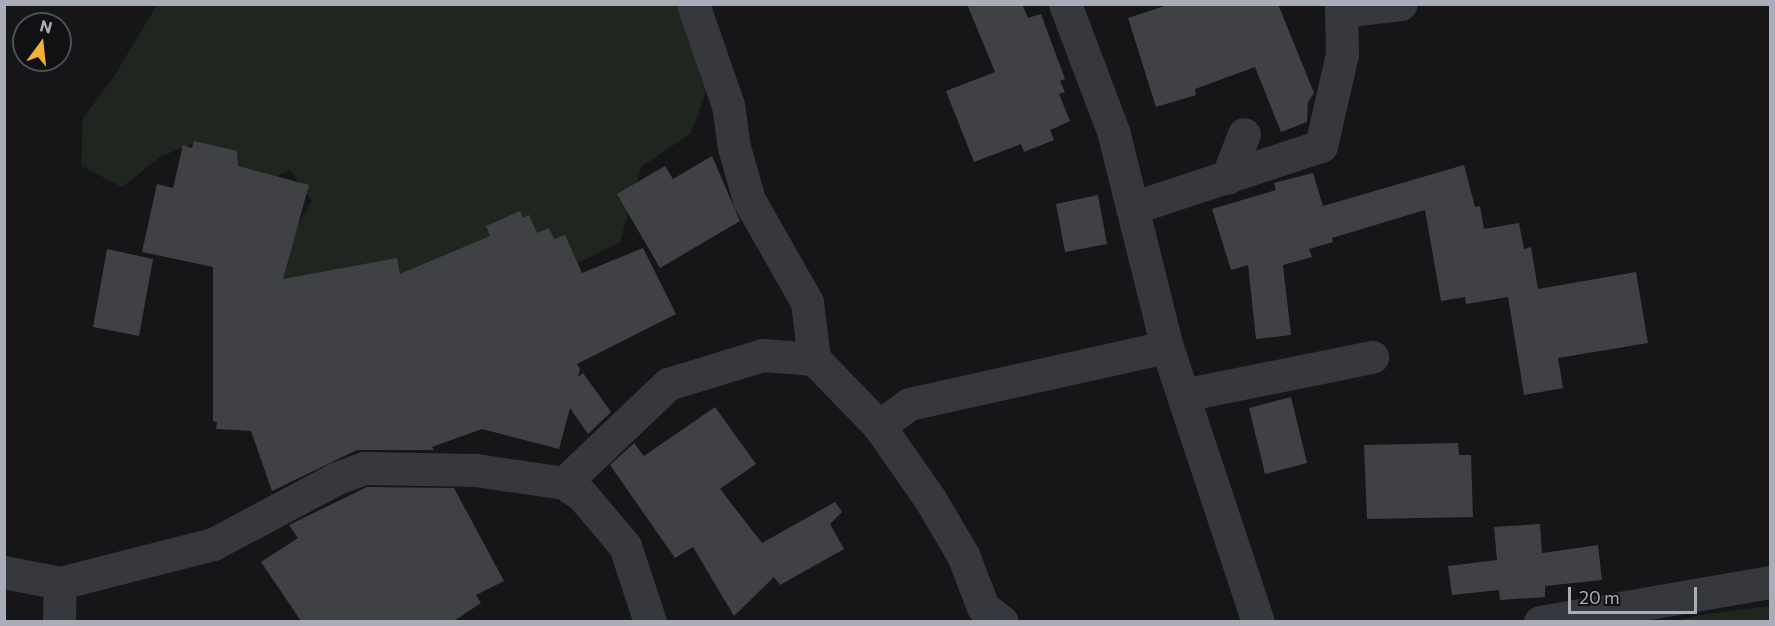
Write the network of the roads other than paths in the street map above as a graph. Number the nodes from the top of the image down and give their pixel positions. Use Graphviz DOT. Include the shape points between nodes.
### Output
graph roads {
  1 [pos="693,4"];
  2 [pos="1065,4"];
  3 [pos="1401,4"];
  4 [pos="1341,8"];
  5 [pos="1244,134"];
  6 [pos="1227,178"];
  7 [pos="1132,208"];
  8 [pos="1167,347"];
  9 [pos="1372,357"];
  10 [pos="814,359"];
  11 [pos="1183,395"];
  12 [pos="879,426"];
  13 [pos="564,483"];
  14 [pos="4,572"];
  15 [pos="1770,582"];
  16 [pos="60,583"];
  17 [pos="1254,620"];
  18 [pos="59,621"];
  19 [pos="650,621"];
  20 [pos="1002,621"];
  21 [pos="1540,621"];
  1 -- 10 [label="street" via="728,105 734,147 749,200 807,302"];
  2 -- 7 [label="street" via="1113,131"];
  3 -- 4 [label="street"];
  4 -- 6 [label="street" via="1342,54 1321,146"];
  5 -- 6 [label="street"];
  6 -- 7 [label="street"];
  7 -- 8 [label="street"];
  8 -- 11 [label="street"];
  8 -- 12 [label="street" via="909,404"];
  9 -- 11 [label="street"];
  10 -- 12 [label="street"];
  10 -- 13 [label="street" via="762,355 668,384"];
  11 -- 17 [label="street"];
  12 -- 20 [label="street" via="963,555 983,607"];
  13 -- 16 [label="street" via="476,470 364,468 337,478 213,544"];
  13 -- 19 [label="street" via="582,495 625,546"];
  14 -- 16 [label="street"];
  15 -- 21 [label="street"];
  16 -- 18 [label="street"];
}
